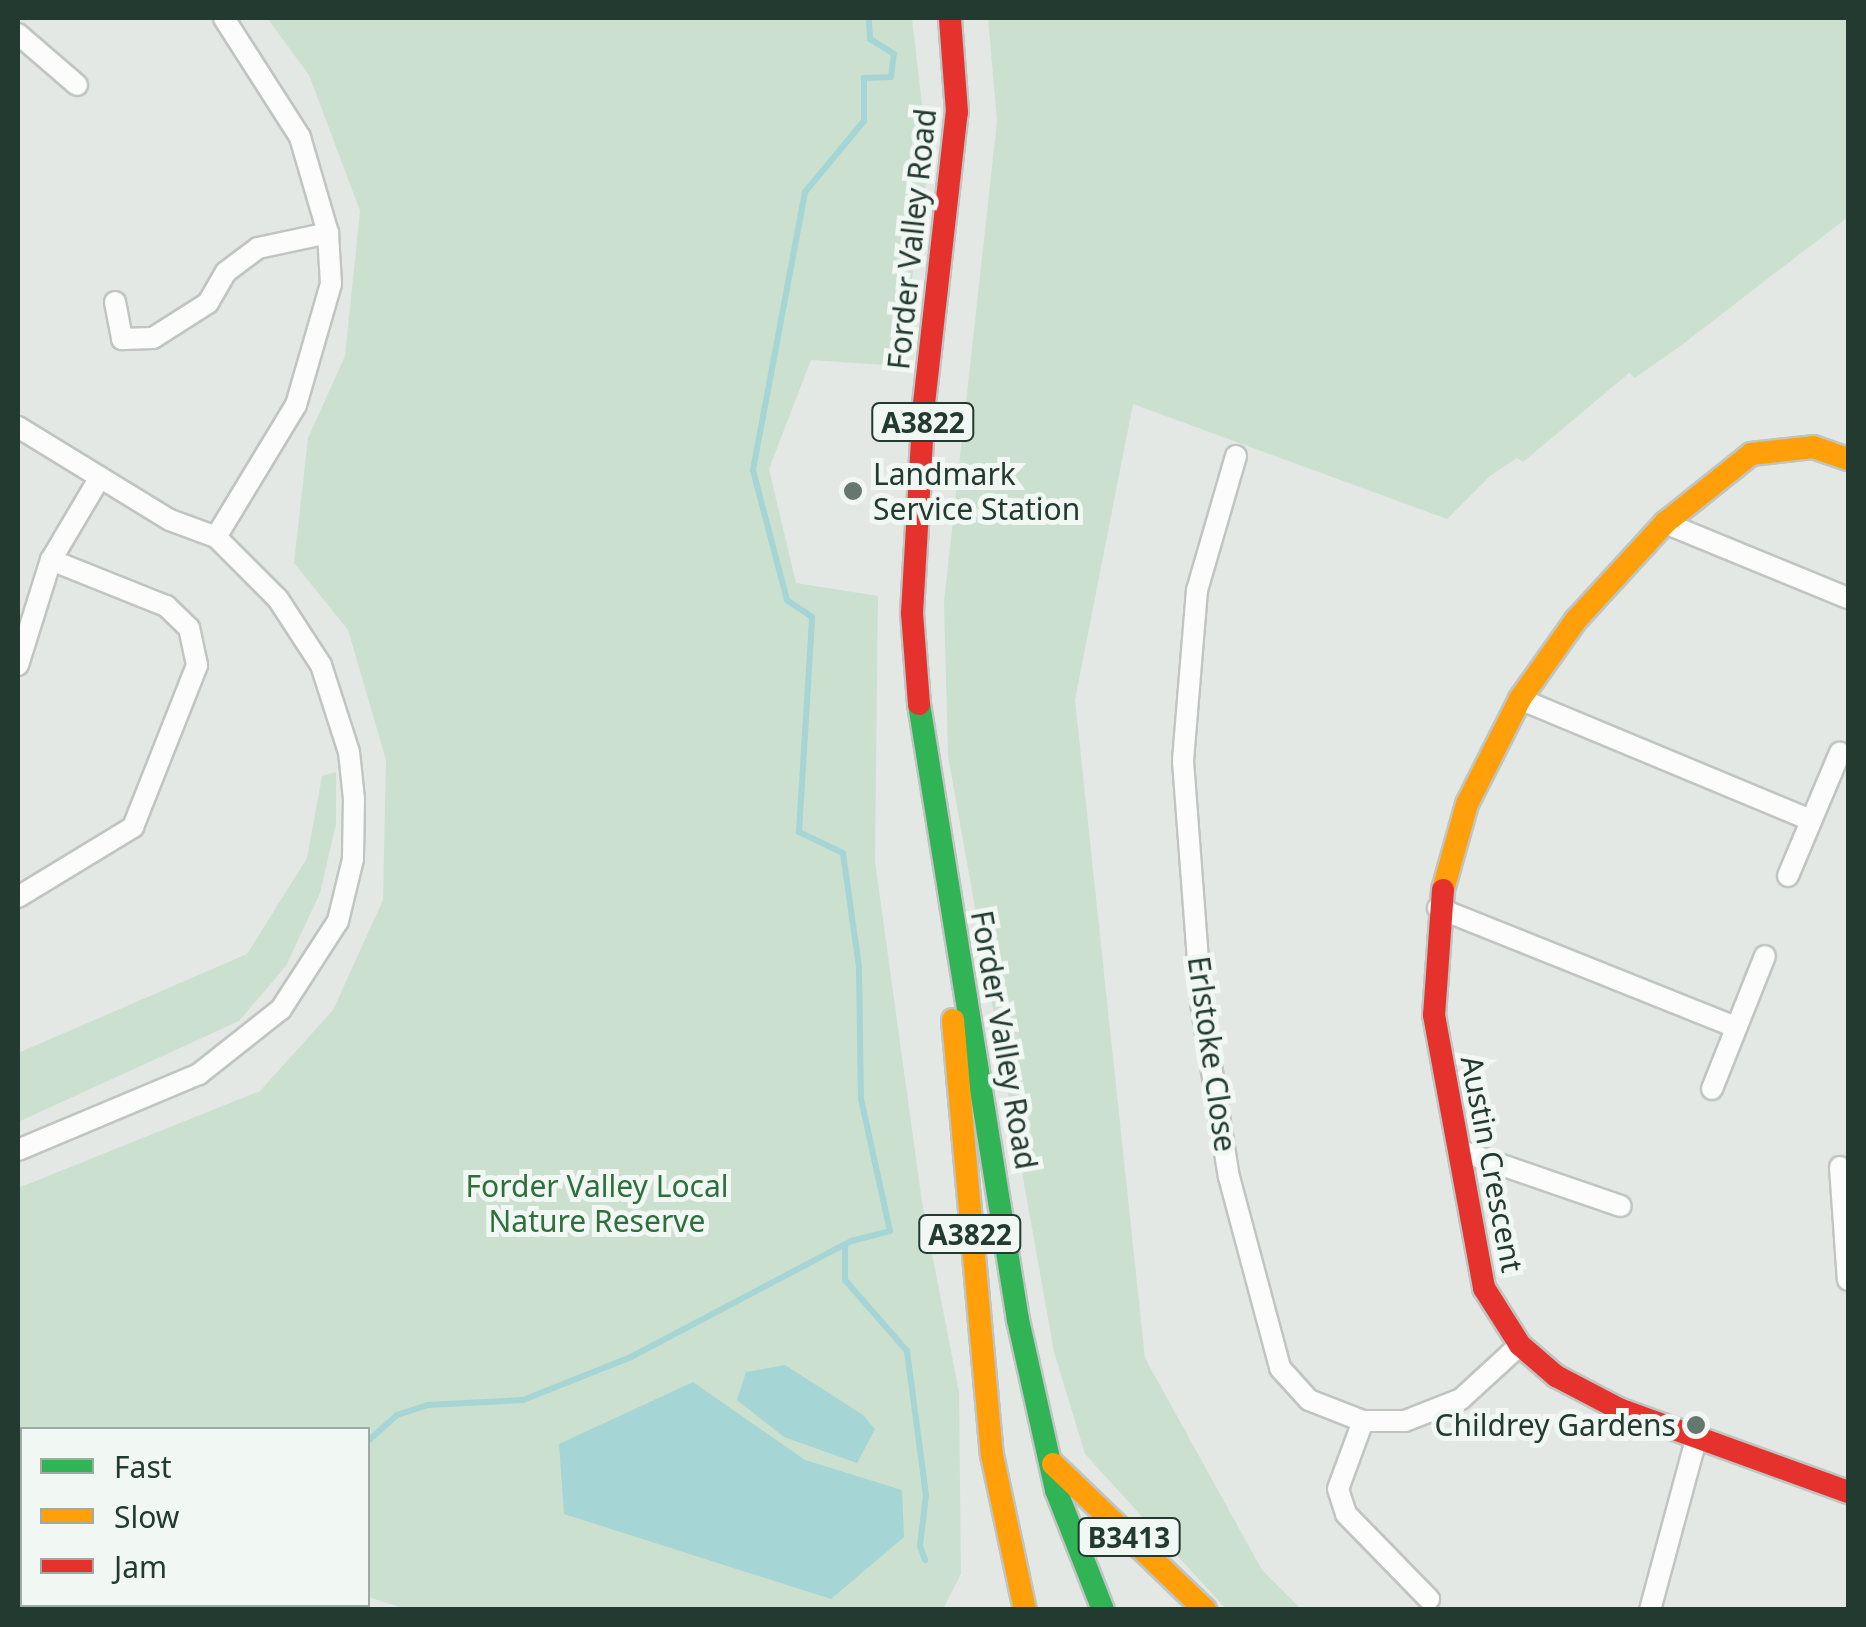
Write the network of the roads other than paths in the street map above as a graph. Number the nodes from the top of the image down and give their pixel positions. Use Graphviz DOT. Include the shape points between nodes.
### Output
graph roads {
  1 [pos="224,18"];
  2 [pos="950,18"];
  3 [pos="18,34"];
  4 [pos="78,86"];
  5 [pos="328,233"];
  6 [pos="115,302"];
  7 [pos="18,427"];
  8 [pos="1236,456"];
  9 [pos="1848,459"];
  10 [pos="100,477"];
  11 [pos="1665,523"];
  12 [pos="216,536"];
  13 [pos="51,560"];
  14 [pos="1848,598"];
  15 [pos="18,665"];
  16 [pos="1520,699"];
  17 [pos="1840,752"];
  18 [pos="1811,820"];
  19 [pos="935,827"];
  20 [pos="1788,876"];
  21 [pos="18,896"];
  22 [pos="1438,908"];
  23 [pos="1764,956"];
  24 [pos="1736,1027"];
  25 [pos="1712,1089"];
  26 [pos="18,1150"];
  27 [pos="1458,1150"];
  28 [pos="1840,1167"];
  29 [pos="1621,1206"];
  30 [pos="1848,1280"];
  31 [pos="1520,1345"];
  32 [pos="1363,1421"];
  33 [pos="1696,1440"];
  34 [pos="1053,1464"];
  35 [pos="1848,1489"];
  36 [pos="1056,1490"];
  37 [pos="1429,1599"];
  38 [pos="1025,1610"];
  39 [pos="1082,1610"];
  40 [pos="1103,1610"];
  41 [pos="1205,1610"];
  42 [pos="1650,1610"];
  1 -- 5 [label="street" via="300,138"];
  2 -- 19 [label="main road, Forder Valley Road / A3822" via="957,112 924,404 912,614"];
  3 -- 4 [label="street"];
  5 -- 6 [label="street" via="258,248 226,272 208,303 153,338 122,339"];
  5 -- 12 [label="street" via="331,284 314,358 282,433"];
  7 -- 10 [label="street"];
  8 -- 32 [label="street, Erlstoke Close" via="1197,590 1187,672 1182,761 1202,1003 1229,1177 1280,1368 1309,1400"];
  9 -- 11 [label="main road, Austin Crescent" via="1812,447 1751,454"];
  10 -- 12 [label="street" via="170,520"];
  10 -- 13 [label="street"];
  11 -- 14 [label="street"];
  11 -- 16 [label="main road, Austin Crescent" via="1576,620"];
  12 -- 26 [label="street" via="306,637 339,716 354,799 352,859 338,921 281,1008 220,1062"];
  13 -- 15 [label="street"];
  13 -- 21 [label="street" via="166,606 189,628 197,665 133,828"];
  16 -- 18 [label="street"];
  16 -- 22 [label="main road, Austin Crescent" via="1467,804"];
  17 -- 18 [label="street"];
  18 -- 20 [label="street"];
  19 -- 34 [label="main road, Forder Valley Road / A3822" via="986,1093 1018,1320"];
  19 -- 38 [label="main road, Forder Valley Road / A3822" via="990,1436"];
  22 -- 24 [label="street"];
  22 -- 27 [label="main road, Austin Crescent" via="1434,1015"];
  23 -- 24 [label="street"];
  24 -- 25 [label="street"];
  27 -- 29 [label="street"];
  27 -- 31 [label="main road, Austin Crescent" via="1484,1288"];
  28 -- 30 [label="street"];
  31 -- 32 [label="street, Erlstoke Close" via="1490,1378 1433,1414"];
  31 -- 33 [label="main road, Austin Crescent" via="1556,1376"];
  32 -- 37 [label="street" via="1338,1489 1346,1514"];
  33 -- 35 [label="main road, Austin Crescent"];
  33 -- 42 [label="street"];
  34 -- 36 [label="main road, Forder Valley Road / A3822"];
  34 -- 41 [label="main road, B3413"];
  36 -- 39 [label="main road" via="1055,1526"];
  36 -- 40 [label="main road, Forder Valley Road / A3822"];
}
